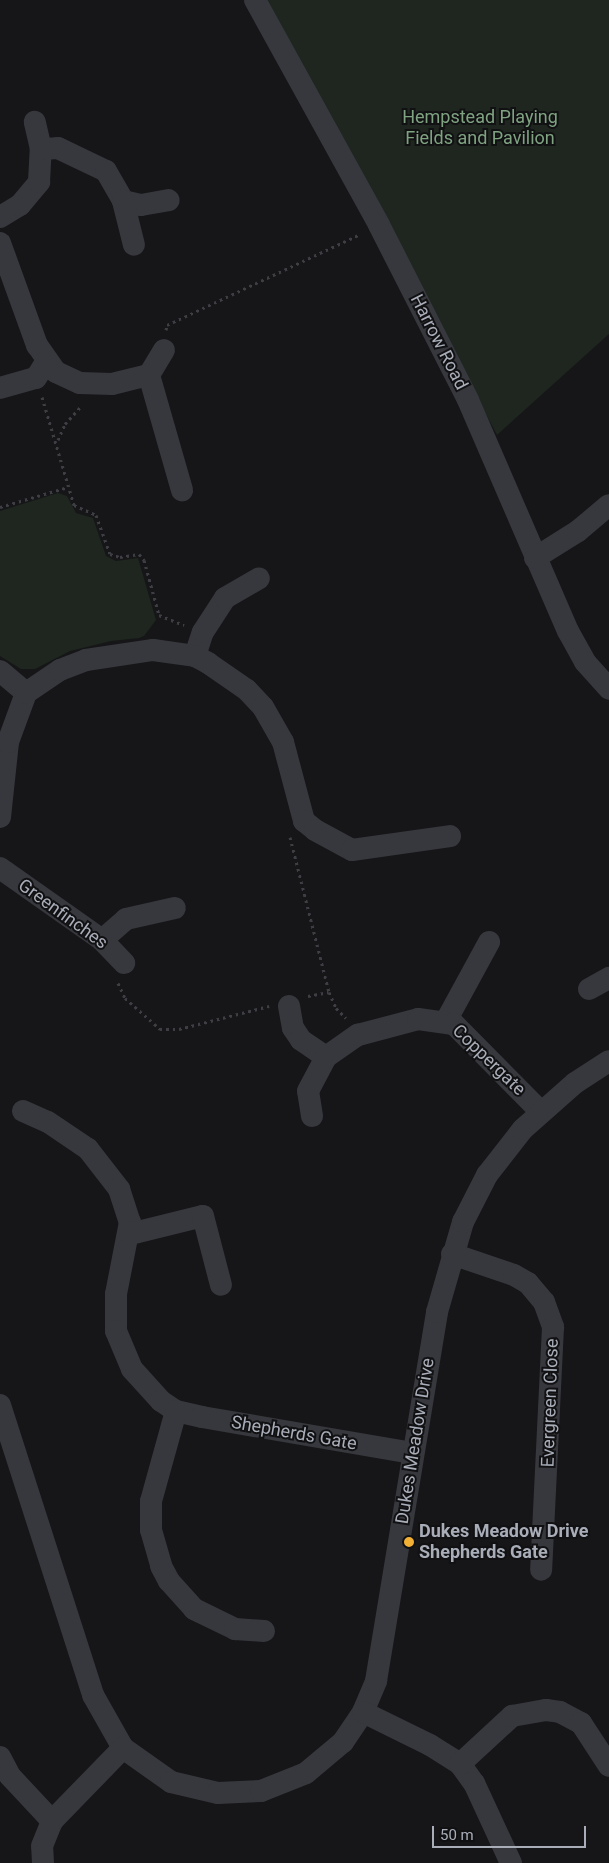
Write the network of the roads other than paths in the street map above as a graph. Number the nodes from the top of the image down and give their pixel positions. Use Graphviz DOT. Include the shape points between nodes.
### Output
graph roads {
  1 [pos="256,0"];
  2 [pos="35,122"];
  3 [pos="41,148"];
  4 [pos="169,200"];
  5 [pos="123,201"];
  6 [pos="0,217"];
  7 [pos="0,243"];
  8 [pos="134,246"];
  9 [pos="164,350"];
  10 [pos="41,370"];
  11 [pos="149,375"];
  12 [pos="0,388"];
  13 [pos="182,490"];
  14 [pos="609,504"];
  15 [pos="535,558"];
  16 [pos="259,578"];
  17 [pos="194,656"];
  18 [pos="0,671"];
  19 [pos="609,689"];
  20 [pos="26,693"];
  21 [pos="0,817"];
  22 [pos="450,836"];
  23 [pos="0,868"];
  24 [pos="175,908"];
  25 [pos="102,940"];
  26 [pos="489,942"];
  27 [pos="124,963"];
  28 [pos="609,978"];
  29 [pos="589,989"];
  30 [pos="288,1003"];
  31 [pos="446,1021"];
  32 [pos="326,1057"];
  33 [pos="609,1062"];
  34 [pos="23,1111"];
  35 [pos="540,1111"];
  36 [pos="312,1116"];
  37 [pos="130,1234"];
  38 [pos="452,1254"];
  39 [pos="221,1285"];
  40 [pos="0,1405"];
  41 [pos="176,1411"];
  42 [pos="413,1453"];
  43 [pos="542,1570"];
  44 [pos="264,1631"];
  45 [pos="363,1712"];
  46 [pos="123,1748"];
  47 [pos="0,1757"];
  48 [pos="460,1764"];
  49 [pos="609,1766"];
  50 [pos="52,1821"];
  51 [pos="43,1863"];
  52 [pos="511,1863"];
  1 -- 15 [label="street, Harrow Road" via="379,225 468,400"];
  2 -- 3 [label="street"];
  3 -- 5 [label="street" via="58,148 106,171"];
  3 -- 6 [label="street" via="39,182 20,205"];
  4 -- 5 [label="street" via="141,205"];
  5 -- 8 [label="street"];
  7 -- 10 [label="street"];
  9 -- 11 [label="street"];
  10 -- 11 [label="street" via="96,386"];
  10 -- 12 [label="street"];
  11 -- 13 [label="street"];
  14 -- 15 [label="street" via="578,531"];
  15 -- 19 [label="street, Harrow Road" via="585,662"];
  16 -- 17 [label="street" via="225,598 202,632"];
  17 -- 20 [label="street" via="153,650 109,654 60,670"];
  17 -- 22 [label="street" via="230,677 263,707 283,742 304,821 352,850"];
  18 -- 20 [label="street"];
  20 -- 21 [label="street" via="8,742"];
  23 -- 25 [label="street, Greenfinches"];
  24 -- 25 [label="street" via="126,920"];
  25 -- 27 [label="street, Greenfinches"];
  26 -- 31 [label="street"];
  28 -- 29 [label="street"];
  30 -- 32 [label="street" via="293,1028 301,1040"];
  31 -- 32 [label="street, Coppergate" via="418,1019 358,1035"];
  31 -- 35 [label="street, Coppergate" via="464,1031"];
  32 -- 36 [label="street, Coppergate" via="308,1091"];
  33 -- 35 [label="street, Dukes Meadow Drive"];
  34 -- 37 [label="street, Shepherds Gate" via="72,1136 93,1155 119,1189 130,1222"];
  35 -- 38 [label="street, Dukes Meadow Drive" via="487,1175 467,1213"];
  37 -- 39 [label="street" via="203,1216"];
  37 -- 41 [label="street, Shepherds Gate" via="116,1294 116,1331 132,1369 146,1387"];
  38 -- 42 [label="street, Dukes Meadow Drive" via="437,1312"];
  38 -- 43 [label="street, Evergreen Close" via="528,1283 544,1302 550,1316 555,1342"];
  40 -- 46 [label="street, Dukes Meadow Drive" via="93,1695"];
  41 -- 42 [label="street, Shepherds Gate"];
  41 -- 44 [label="street" via="151,1501 151,1530 161,1566 169,1581 194,1609 235,1629"];
  42 -- 45 [label="street, Dukes Meadow Drive" via="376,1681"];
  45 -- 46 [label="street, Dukes Meadow Drive" via="343,1742 318,1765 290,1781 247,1794 218,1793 170,1782"];
  45 -- 48 [label="street" via="430,1745"];
  46 -- 50 [label="street"];
  47 -- 50 [label="street" via="10,1776"];
  48 -- 49 [label="street" via="512,1716 546,1710 560,1712 581,1723"];
  48 -- 52 [label="street" via="474,1782"];
  50 -- 51 [label="street" via="42,1846"];
}
